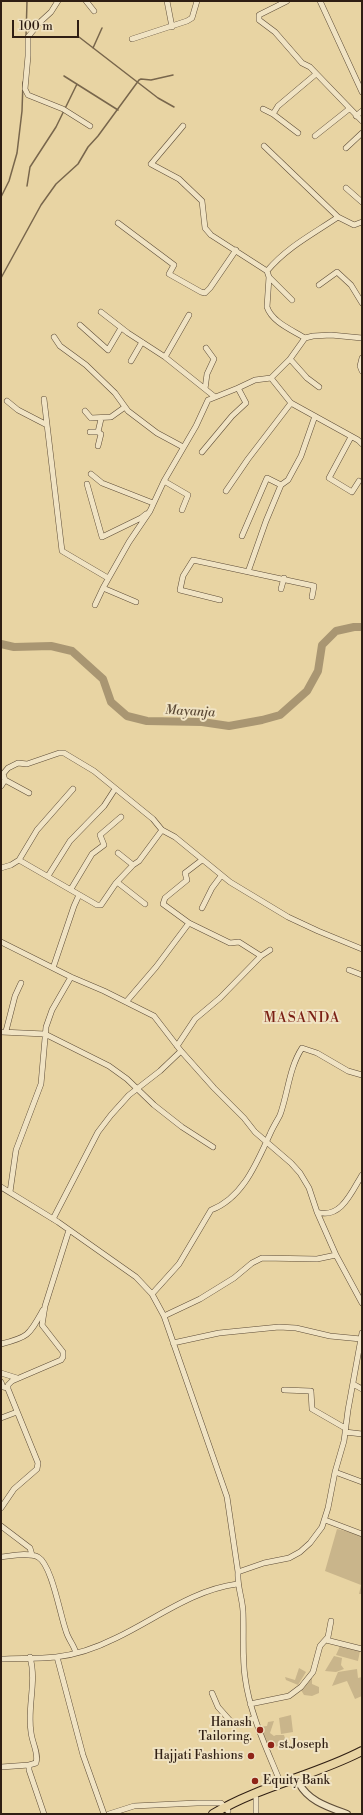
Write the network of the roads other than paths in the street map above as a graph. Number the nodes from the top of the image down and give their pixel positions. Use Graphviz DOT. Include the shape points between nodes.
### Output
graph roads {
  1 [pos="58,1"];
  2 [pos="86,1"];
  3 [pos="167,1"];
  4 [pos="197,1"];
  5 [pos="287,1"];
  6 [pos="320,1"];
  7 [pos="94,10"];
  8 [pos="172,27"];
  9 [pos="132,39"];
  10 [pos="316,74"];
  11 [pos="362,92"];
  12 [pos="262,109"];
  13 [pos="349,109"];
  14 [pos="362,111"];
  15 [pos="273,114"];
  16 [pos="356,116"];
  17 [pos="362,121"];
  18 [pos="90,126"];
  19 [pos="183,126"];
  20 [pos="298,133"];
  21 [pos="362,133"];
  22 [pos="315,136"];
  23 [pos="264,146"];
  24 [pos="346,148"];
  25 [pos="346,188"];
  26 [pos="362,202"];
  27 [pos="338,217"];
  28 [pos="362,222"];
  29 [pos="118,223"];
  30 [pos="236,250"];
  31 [pos="267,271"];
  32 [pos="269,276"];
  33 [pos="319,285"];
  34 [pos="292,300"];
  35 [pos="361,300"];
  36 [pos="100,312"];
  37 [pos="189,315"];
  38 [pos="80,325"];
  39 [pos="121,328"];
  40 [pos="54,337"];
  41 [pos="305,338"];
  42 [pos="362,338"];
  43 [pos="142,342"];
  44 [pos="206,348"];
  45 [pos="165,357"];
  46 [pos="362,358"];
  47 [pos="290,359"];
  48 [pos="130,361"];
  49 [pos="362,371"];
  50 [pos="271,378"];
  51 [pos="238,388"];
  52 [pos="319,388"];
  53 [pos="205,389"];
  54 [pos="215,397"];
  55 [pos="44,399"];
  56 [pos="7,401"];
  57 [pos="291,403"];
  58 [pos="125,407"];
  59 [pos="85,411"];
  60 [pos="315,416"];
  61 [pos="101,418"];
  62 [pos="47,425"];
  63 [pos="90,432"];
  64 [pos="98,432"];
  65 [pos="351,436"];
  66 [pos="362,444"];
  67 [pos="98,446"];
  68 [pos="183,447"];
  69 [pos="202,452"];
  70 [pos="91,474"];
  71 [pos="164,481"];
  72 [pos="359,481"];
  73 [pos="87,484"];
  74 [pos="282,485"];
  75 [pos="226,491"];
  76 [pos="153,504"];
  77 [pos="182,510"];
  78 [pos="150,511"];
  79 [pos="242,536"];
  80 [pos="248,572"];
  81 [pos="108,578"];
  82 [pos="284,578"];
  83 [pos="103,588"];
  84 [pos="281,589"];
  85 [pos="312,597"];
  86 [pos="220,600"];
  87 [pos="136,602"];
  88 [pos="95,605"];
  89 [pos="5,780"];
  90 [pos="1,786"];
  91 [pos="73,789"];
  92 [pos="114,789"];
  93 [pos="29,793"];
  94 [pos="121,816"];
  95 [pos="162,830"];
  96 [pos="118,853"];
  97 [pos="19,860"];
  98 [pos="202,860"];
  99 [pos="133,865"];
  100 [pos="1,868"];
  101 [pos="48,876"];
  102 [pos="221,876"];
  103 [pos="117,882"];
  104 [pos="71,889"];
  105 [pos="79,895"];
  106 [pos="145,904"];
  107 [pos="202,908"];
  108 [pos="189,922"];
  109 [pos="1,942"];
  110 [pos="362,949"];
  111 [pos="270,950"];
  112 [pos="261,956"];
  113 [pos="53,968"];
  114 [pos="349,970"];
  115 [pos="362,975"];
  116 [pos="71,977"];
  117 [pos="21,983"];
  118 [pos="126,1002"];
  119 [pos="4,1031"];
  120 [pos="45,1034"];
  121 [pos="177,1046"];
  122 [pos="181,1051"];
  123 [pos="362,1075"];
  124 [pos="137,1088"];
  125 [pos="266,1143"];
  126 [pos="213,1148"];
  127 [pos="362,1174"];
  128 [pos="1,1187"];
  129 [pos="10,1192"];
  130 [pos="317,1212"];
  131 [pos="53,1219"];
  132 [pos="69,1230"];
  133 [pos="336,1255"];
  134 [pos="152,1294"];
  135 [pos="362,1304"];
  136 [pos="45,1306"];
  137 [pos="164,1316"];
  138 [pos="362,1332"];
  139 [pos="361,1339"];
  140 [pos="173,1343"];
  141 [pos="1,1344"];
  142 [pos="1,1373"];
  143 [pos="17,1378"];
  144 [pos="1,1382"];
  145 [pos="353,1384"];
  146 [pos="8,1388"];
  147 [pos="362,1389"];
  148 [pos="284,1390"];
  149 [pos="17,1412"];
  150 [pos="1,1418"];
  151 [pos="345,1430"];
  152 [pos="362,1434"];
  153 [pos="335,1472"];
  154 [pos="362,1482"];
  155 [pos="1,1508"];
  156 [pos="325,1520"];
  157 [pos="1,1526"];
  158 [pos="362,1534"];
  159 [pos="32,1555"];
  160 [pos="1,1557"];
  161 [pos="238,1572"];
  162 [pos="237,1584"];
  163 [pos="331,1621"];
  164 [pos="326,1640"];
  165 [pos="362,1649"];
  166 [pos="76,1653"];
  167 [pos="30,1657"];
  168 [pos="57,1657"];
  169 [pos="1,1658"];
  170 [pos="212,1693"];
  171 [pos="250,1704"];
  172 [pos="254,1718"];
  173 [pos="362,1751"];
  174 [pos="362,1757"];
  175 [pos="29,1765"];
  176 [pos="1,1767"];
  177 [pos="299,1783"];
  178 [pos="280,1784"];
  179 [pos="256,1798"];
  180 [pos="226,1810"];
  181 [pos="44,1814"];
  182 [pos="104,1814"];
  183 [pos="109,1814"];
  184 [pos="213,1814"];
  185 [pos="256,1814"];
  186 [pos="347,1814"];
  1 -- 18 [label="street" via="28,37 25,89 28,95 64,110"];
  2 -- 7 [label="street"];
  3 -- 8 [label="street"];
  4 -- 8 [label="street" via="192,18"];
  5 -- 10 [label="street" via="264,12 258,18"];
  6 -- 11 [label="street"];
  8 -- 9 [label="street"];
  10 -- 13 [label="street"];
  10 -- 15 [label="street" via="278,106"];
  12 -- 15 [label="street"];
  13 -- 16 [label="street"];
  13 -- 22 [label="street"];
  14 -- 16 [label="street"];
  15 -- 20 [label="street"];
  16 -- 17 [label="street"];
  19 -- 30 [label="street" via="151,164 179,179 202,201 205,228 211,236"];
  21 -- 24 [label="street"];
  23 -- 27 [label="street"];
  25 -- 26 [label="street"];
  27 -- 28 [label="street" via="354,225"];
  27 -- 31 [label="street" via="292,247"];
  29 -- 30 [label="street" via="174,265 168,274 205,293"];
  30 -- 31 [label="street"];
  31 -- 32 [label="street"];
  32 -- 34 [label="street"];
  32 -- 41 [label="street" via="268,311"];
  33 -- 35 [label="street" via="337,272 351,284"];
  36 -- 39 [label="street"];
  37 -- 45 [label="street"];
  38 -- 39 [label="street" via="108,350"];
  39 -- 43 [label="street"];
  40 -- 58 [label="street" via="60,346 86,365 115,393"];
  41 -- 42 [label="street" via="332,335"];
  41 -- 47 [label="street"];
  43 -- 45 [label="street"];
  43 -- 48 [label="street"];
  44 -- 53 [label="street" via="214,359 207,374"];
  45 -- 53 [label="street"];
  46 -- 49 [label="street"];
  47 -- 50 [label="street"];
  47 -- 52 [label="street"];
  50 -- 51 [label="street" via="255,380"];
  50 -- 57 [label="street"];
  51 -- 54 [label="street"];
  51 -- 69 [label="street" via="246,404 232,416"];
  53 -- 54 [label="street"];
  54 -- 68 [label="street" via="208,400"];
  55 -- 62 [label="street"];
  56 -- 62 [label="street" via="18,410"];
  57 -- 60 [label="street"];
  57 -- 75 [label="street"];
  58 -- 61 [label="street" via="111,417"];
  58 -- 68 [label="street" via="158,433"];
  59 -- 61 [label="street" via="91,418"];
  60 -- 65 [label="street"];
  60 -- 74 [label="street" via="296,467"];
  61 -- 64 [label="street"];
  62 -- 81 [label="street" via="62,551"];
  63 -- 64 [label="street"];
  64 -- 67 [label="street" via="101,434"];
  65 -- 66 [label="street"];
  65 -- 72 [label="street" via="329,478 352,492"];
  68 -- 71 [label="street"];
  70 -- 76 [label="street" via="102,483"];
  71 -- 76 [label="street"];
  71 -- 77 [label="street" via="188,495"];
  73 -- 78 [label="street" via="102,537"];
  74 -- 79 [label="street" via="267,478"];
  74 -- 80 [label="street"];
  76 -- 78 [label="street"];
  78 -- 81 [label="street"];
  80 -- 82 [label="street"];
  80 -- 86 [label="street" via="193,560 182,576 180,590"];
  81 -- 83 [label="street"];
  82 -- 84 [label="street"];
  82 -- 85 [label="street" via="314,586"];
  83 -- 87 [label="street"];
  83 -- 88 [label="street"];
  89 -- 90 [label="street"];
  89 -- 92 [label="street" via="3,774 18,763 28,764 62,753 94,771"];
  89 -- 93 [label="street"];
  91 -- 97 [label="street" via="37,830"];
  92 -- 95 [label="street" via="153,819"];
  92 -- 101 [label="street" via="104,806 70,840"];
  94 -- 104 [label="street" via="100,835 104,845 92,854"];
  95 -- 98 [label="street"];
  95 -- 99 [label="street" via="139,861"];
  96 -- 99 [label="street"];
  97 -- 100 [label="street" via="11,866"];
  97 -- 101 [label="street"];
  98 -- 102 [label="street"];
  98 -- 108 [label="street" via="185,873 185,882 163,900 163,904"];
  99 -- 103 [label="street"];
  101 -- 104 [label="street"];
  102 -- 107 [label="street"];
  102 -- 110 [label="street" via="288,917"];
  103 -- 105 [label="street" via="101,905 96,905"];
  103 -- 106 [label="street"];
  104 -- 105 [label="street"];
  105 -- 113 [label="street"];
  108 -- 112 [label="street" via="230,943 239,942"];
  108 -- 118 [label="street"];
  109 -- 113 [label="street"];
  111 -- 112 [label="street"];
  112 -- 121 [label="street" via="220,998 195,1019"];
  113 -- 116 [label="street"];
  114 -- 115 [label="street"];
  116 -- 118 [label="street"];
  116 -- 120 [label="street" via="52,1010"];
  117 -- 119 [label="street"];
  118 -- 121 [label="street" via="154,1016"];
  119 -- 120 [label="street"];
  120 -- 124 [label="street" via="114,1069"];
  120 -- 129 [label="street" via="41,1084 16,1150"];
  121 -- 122 [label="street"];
  122 -- 124 [label="street"];
  122 -- 125 [label="street"];
  123 -- 125 [label="street" via="348,1072 317,1053 302,1048 293,1065 280,1114"];
  124 -- 126 [label="street" via="182,1127"];
  124 -- 131 [label="street" via="110,1115 98,1132"];
  125 -- 130 [label="street" via="300,1173 309,1188"];
  125 -- 134 [label="street" via="245,1181 231,1196 211,1210 179,1264"];
  127 -- 130 [label="street" via="338,1210 328,1214"];
  128 -- 129 [label="street"];
  129 -- 131 [label="street"];
  130 -- 133 [label="street"];
  131 -- 132 [label="street"];
  132 -- 134 [label="street" via="136,1277"];
  132 -- 136 [label="street"];
  133 -- 135 [label="street"];
  133 -- 137 [label="street" via="317,1259 262,1258 200,1299"];
  134 -- 137 [label="street"];
  136 -- 141 [label="street" via="27,1335 13,1342"];
  136 -- 143 [label="street" via="42,1325 63,1352 63,1357"];
  137 -- 140 [label="street"];
  138 -- 139 [label="street"];
  139 -- 140 [label="street" via="279,1327 219,1333"];
  139 -- 145 [label="street"];
  140 -- 161 [label="street" via="227,1497"];
  142 -- 143 [label="street"];
  143 -- 146 [label="street"];
  144 -- 146 [label="street" via="3,1387"];
  145 -- 147 [label="street"];
  145 -- 151 [label="street"];
  146 -- 149 [label="street"];
  148 -- 151 [label="street" via="311,1391 312,1408"];
  149 -- 150 [label="street"];
  149 -- 155 [label="street" via="38,1466 36,1472 14,1489"];
  151 -- 152 [label="street"];
  151 -- 153 [label="street"];
  153 -- 154 [label="street"];
  153 -- 156 [label="street"];
  156 -- 158 [label="street"];
  156 -- 161 [label="street" via="313,1539 300,1552 289,1558"];
  157 -- 159 [label="street" via="30,1548"];
  159 -- 160 [label="street"];
  159 -- 166 [label="street" via="43,1562"];
  161 -- 162 [label="street"];
  162 -- 166 [label="street" via="217,1587 192,1597 116,1639"];
  162 -- 171 [label="street" via="243,1608 245,1676"];
  163 -- 164 [label="street"];
  164 -- 165 [label="street"];
  164 -- 171 [label="street" via="320,1646 313,1672 302,1687 289,1696"];
  166 -- 168 [label="street"];
  167 -- 168 [label="street"];
  167 -- 169 [label="street"];
  167 -- 175 [label="street" via="33,1683 30,1724 37,1757 36,1763"];
  168 -- 182 [label="street" via="83,1755"];
  170 -- 172 [label="street" via="218,1707 234,1725"];
  171 -- 172 [label="street"];
  172 -- 178 [label="street"];
  173 -- 178 [label="highway" via="341,1762"];
  174 -- 177 [label="highway"];
  175 -- 176 [label="street"];
  175 -- 181 [label="street"];
  177 -- 179 [label="highway"];
  177 -- 186 [label="street" via="304,1793 313,1799"];
  178 -- 180 [label="highway"];
  179 -- 180 [label="highway"];
  179 -- 185 [label="street"];
  180 -- 183 [label="street" via="221,1804 212,1803 134,1806"];
  180 -- 184 [label="highway"];
}
